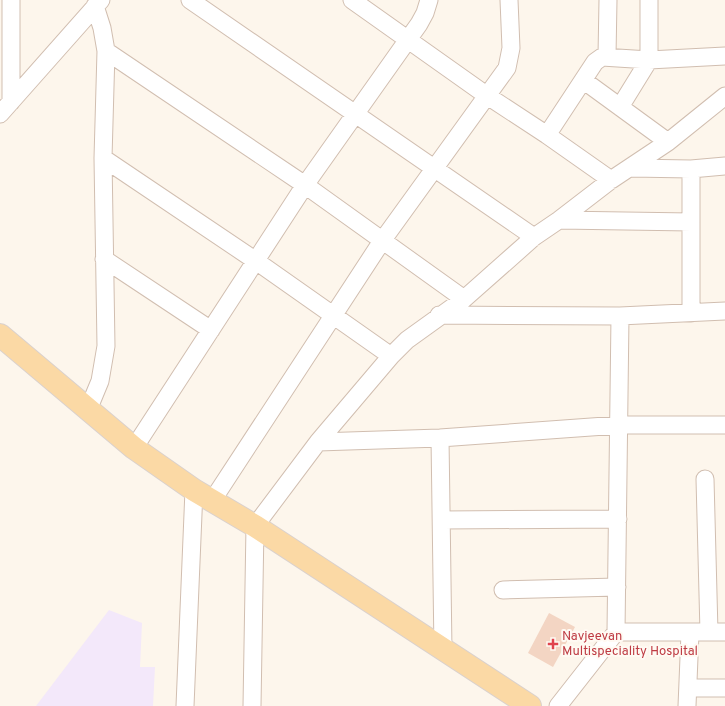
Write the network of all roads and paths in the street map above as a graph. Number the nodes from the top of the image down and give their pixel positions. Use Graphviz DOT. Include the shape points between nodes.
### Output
graph roads {
  1 [pos="11,0"];
  2 [pos="190,0"];
  3 [pos="352,0"];
  4 [pos="429,0"];
  5 [pos="509,0"];
  6 [pos="608,0"];
  7 [pos="649,0"];
  8 [pos="92,6"];
  9 [pos="407,40"];
  10 [pos="106,51"];
  11 [pos="607,56"];
  12 [pos="725,56"];
  13 [pos="649,60"];
  14 [pos="583,80"];
  15 [pos="486,95"];
  16 [pos="725,96"];
  17 [pos="620,106"];
  18 [pos="6,108"];
  19 [pos="357,113"];
  20 [pos="547,135"];
  21 [pos="668,142"];
  22 [pos="103,158"];
  23 [pos="724,166"];
  24 [pos="434,168"];
  25 [pos="631,168"];
  26 [pos="691,169"];
  27 [pos="611,180"];
  28 [pos="305,185"];
  29 [pos="559,220"];
  30 [pos="691,222"];
  31 [pos="534,236"];
  32 [pos="382,242"];
  33 [pos="104,259"];
  34 [pos="256,261"];
  35 [pos="464,299"];
  36 [pos="725,311"];
  37 [pos="691,313"];
  38 [pos="439,315"];
  39 [pos="333,316"];
  40 [pos="620,316"];
  41 [pos="211,330"];
  42 [pos="0,335"];
  43 [pos="391,356"];
  44 [pos="88,410"];
  45 [pos="619,425"];
  46 [pos="725,425"];
  47 [pos="440,438"];
  48 [pos="318,442"];
  49 [pos="134,448"];
  50 [pos="705,479"];
  51 [pos="203,496"];
  52 [pos="618,519"];
  53 [pos="442,520"];
  54 [pos="255,526"];
  55 [pos="617,587"];
  56 [pos="503,590"];
  57 [pos="616,632"];
  58 [pos="717,632"];
  59 [pos="690,633"];
  60 [pos="443,650"];
  61 [pos="688,688"];
  62 [pos="725,688"];
  63 [pos="185,706"];
  64 [pos="252,706"];
  65 [pos="530,706"];
  66 [pos="558,706"];
  67 [pos="687,706"];
  1 -- 18 [label="street"];
  2 -- 19 [label="street"];
  3 -- 9 [label="street"];
  4 -- 9 [label="street" via="422,18"];
  5 -- 15 [label="street" via="507,68"];
  6 -- 11 [label="street"];
  7 -- 13 [label="street"];
  8 -- 10 [label="street" via="102,28"];
  8 -- 18 [label="street"];
  9 -- 15 [label="street"];
  9 -- 19 [label="street"];
  10 -- 22 [label="street"];
  10 -- 28 [label="street"];
  11 -- 13 [label="street"];
  11 -- 14 [label="street" via="595,62"];
  12 -- 13 [label="street"];
  13 -- 17 [label="street"];
  14 -- 17 [label="street"];
  14 -- 20 [label="street"];
  15 -- 20 [label="street"];
  15 -- 24 [label="street"];
  16 -- 21 [label="street"];
  17 -- 21 [label="street"];
  19 -- 24 [label="street"];
  19 -- 28 [label="street"];
  20 -- 27 [label="street"];
  21 -- 25 [label="street"];
  22 -- 33 [label="street"];
  22 -- 34 [label="street"];
  23 -- 26 [label="street"];
  24 -- 31 [label="street"];
  24 -- 32 [label="street"];
  25 -- 26 [label="street"];
  25 -- 27 [label="street"];
  26 -- 30 [label="street"];
  27 -- 29 [label="street"];
  28 -- 32 [label="street"];
  28 -- 34 [label="street"];
  29 -- 30 [label="street"];
  29 -- 31 [label="street"];
  30 -- 37 [label="street"];
  31 -- 35 [label="street"];
  32 -- 35 [label="street"];
  32 -- 39 [label="street"];
  33 -- 41 [label="street"];
  33 -- 44 [label="street" via="104,363 100,382"];
  34 -- 39 [label="street"];
  34 -- 41 [label="street"];
  35 -- 38 [label="street"];
  36 -- 37 [label="street"];
  37 -- 40 [label="street"];
  38 -- 40 [label="street"];
  38 -- 43 [label="street"];
  39 -- 43 [label="street"];
  39 -- 51 [label="street"];
  40 -- 45 [label="street"];
  41 -- 49 [label="street"];
  42 -- 44 [label="main road"];
  43 -- 48 [label="street"];
  44 -- 49 [label="main road"];
  45 -- 46 [label="street"];
  45 -- 47 [label="street"];
  45 -- 52 [label="street"];
  47 -- 48 [label="street"];
  47 -- 53 [label="street"];
  48 -- 54 [label="street"];
  49 -- 51 [label="main road"];
  50 -- 58 [label="street"];
  51 -- 54 [label="main road"];
  51 -- 63 [label="street"];
  52 -- 53 [label="street"];
  52 -- 55 [label="street"];
  53 -- 60 [label="street"];
  54 -- 60 [label="main road"];
  54 -- 64 [label="street"];
  55 -- 56 [label="street"];
  55 -- 57 [label="street"];
  57 -- 59 [label="street"];
  57 -- 66 [label="street"];
  58 -- 59 [label="street"];
  59 -- 61 [label="street"];
  60 -- 65 [label="main road"];
  61 -- 62 [label="street"];
  61 -- 67 [label="street"];
}
